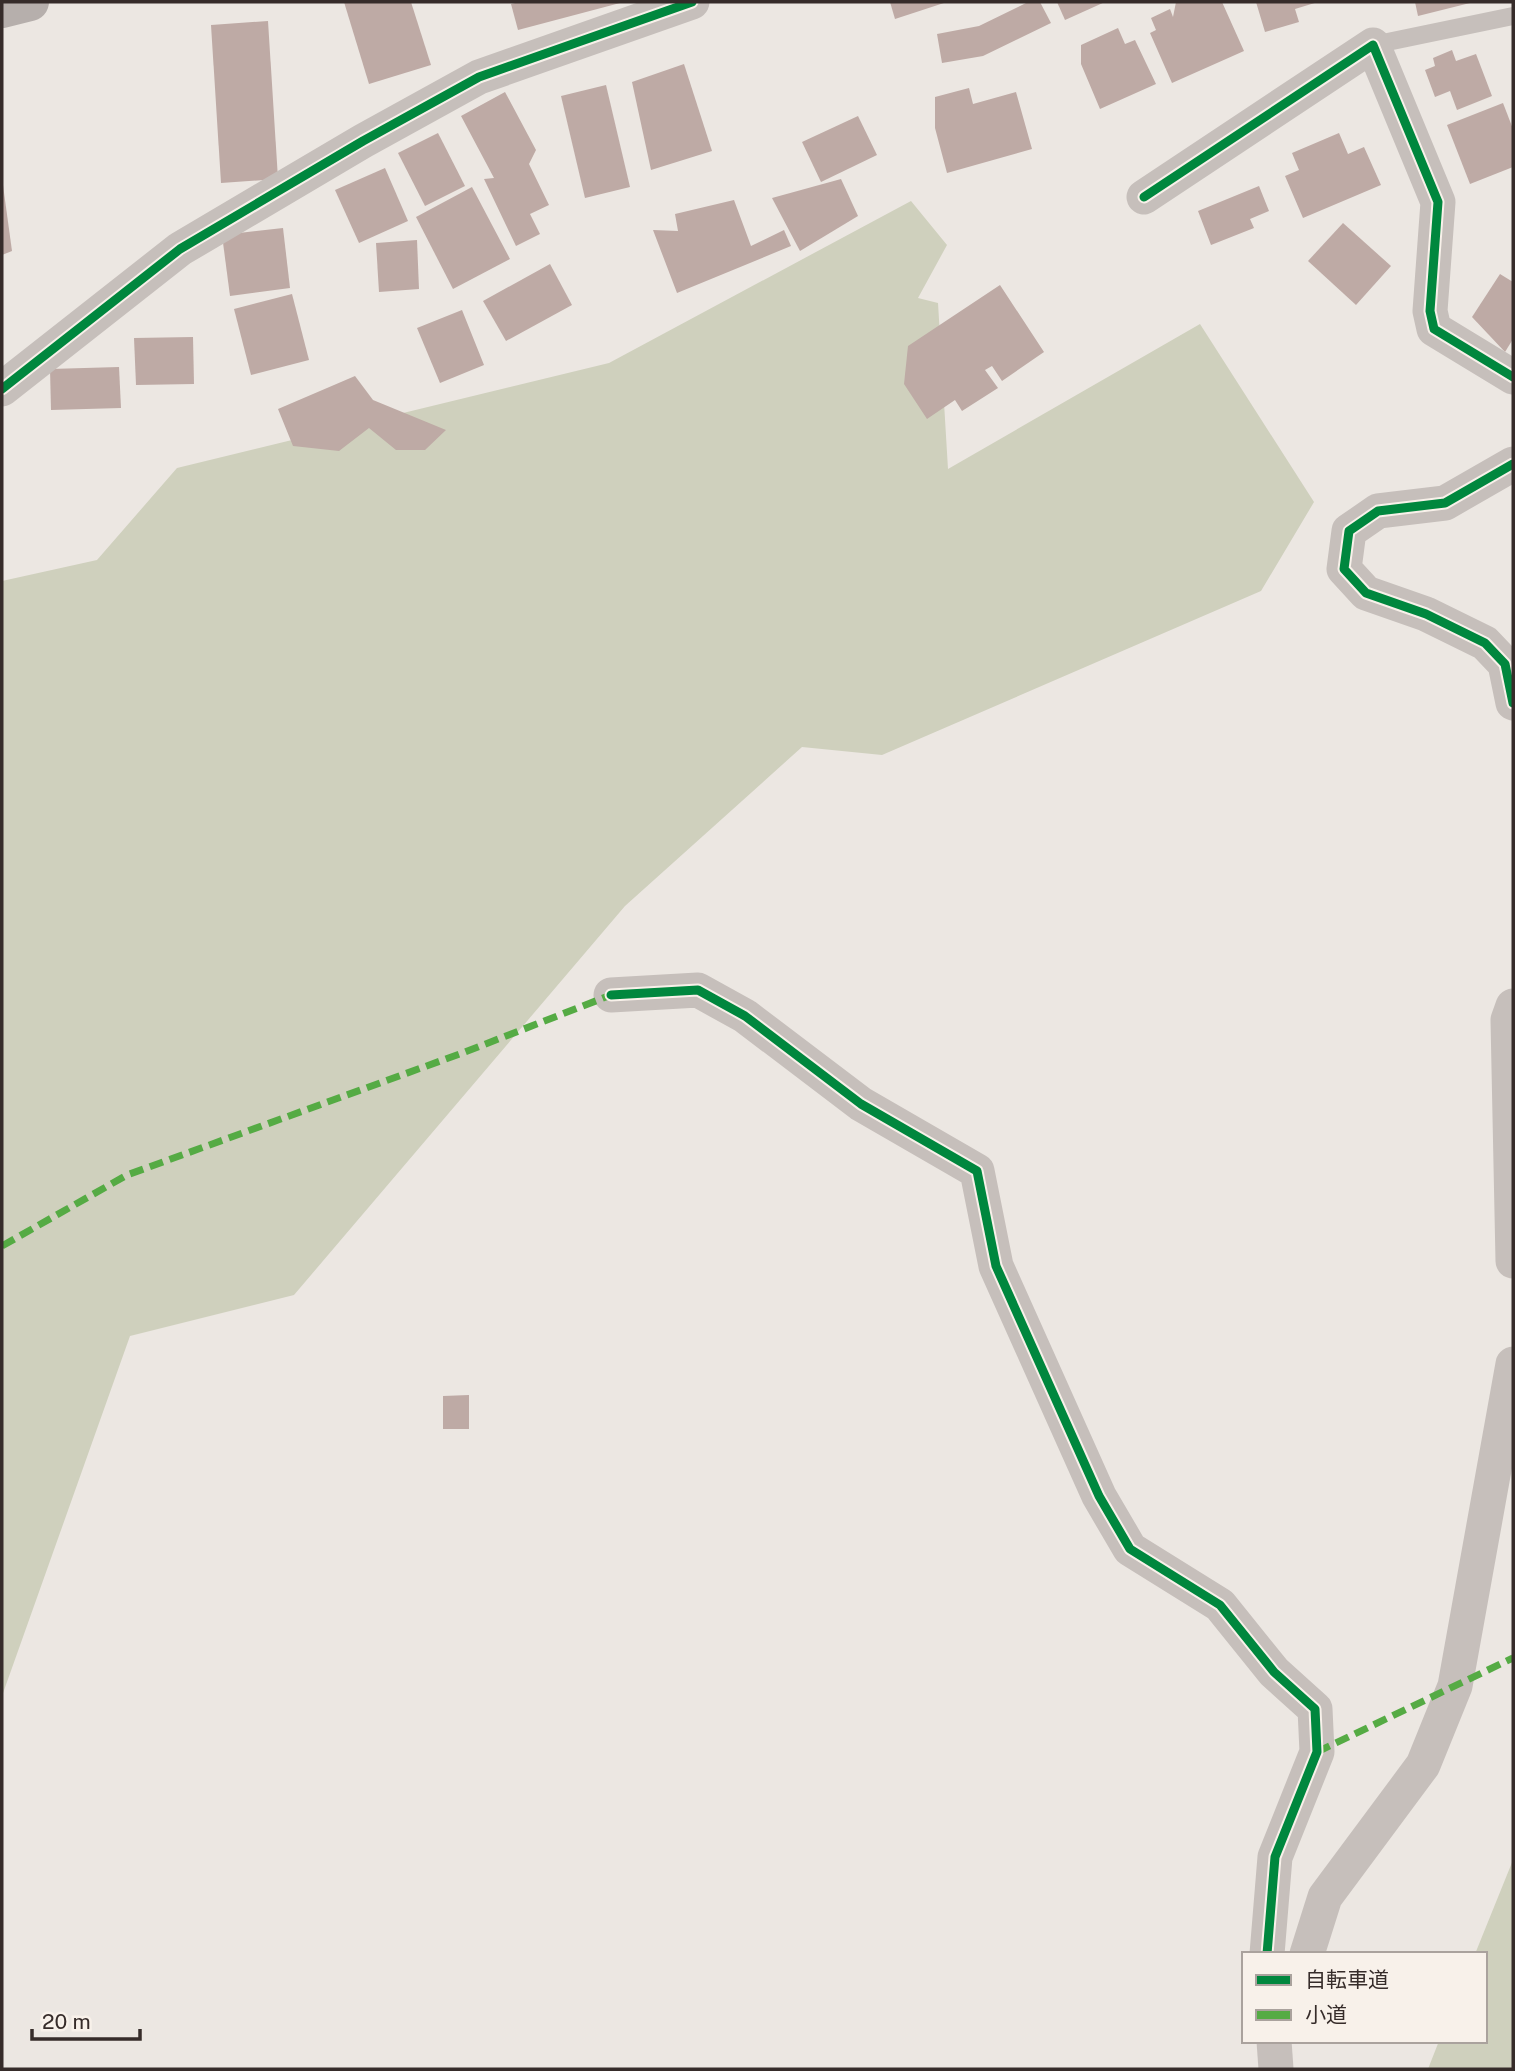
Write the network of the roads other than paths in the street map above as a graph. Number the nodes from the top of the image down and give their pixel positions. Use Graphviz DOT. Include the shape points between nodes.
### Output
graph roads {
  1 [pos="30,2"];
  2 [pos="692,2"];
  3 [pos="2,9"];
  4 [pos="1513,16"];
  5 [pos="1373,45"];
  6 [pos="1144,197"];
  7 [pos="1513,377"];
  8 [pos="2,389"];
  9 [pos="1513,464"];
  10 [pos="1513,703"];
  11 [pos="611,995"];
  12 [pos="1513,1006"];
  13 [pos="1513,1261"];
  14 [pos="1513,1364"];
  15 [pos="1267,1952"];
  16 [pos="1308,1952"];
  1 -- 3 [label="street"];
  2 -- 8 [label="street" via="479,77 363,141 180,249"];
  4 -- 5 [label="lane"];
  5 -- 6 [label="street"];
  5 -- 7 [label="street" via="1438,202 1430,311 1434,329"];
  9 -- 10 [label="street" via="1445,503 1378,511 1349,531 1344,569 1367,593 1426,614 1485,643 1506,664"];
  11 -- 15 [label="street" via="698,990 745,1016 861,1104 977,1171 996,1266 1099,1496 1130,1549 1220,1605 1274,1672 1315,1709 1317,1752 1275,1857"];
  12 -- 13 [label="street" via="1508,1020"];
  14 -- 16 [label="street" via="1455,1686 1423,1766 1325,1897"];
}
